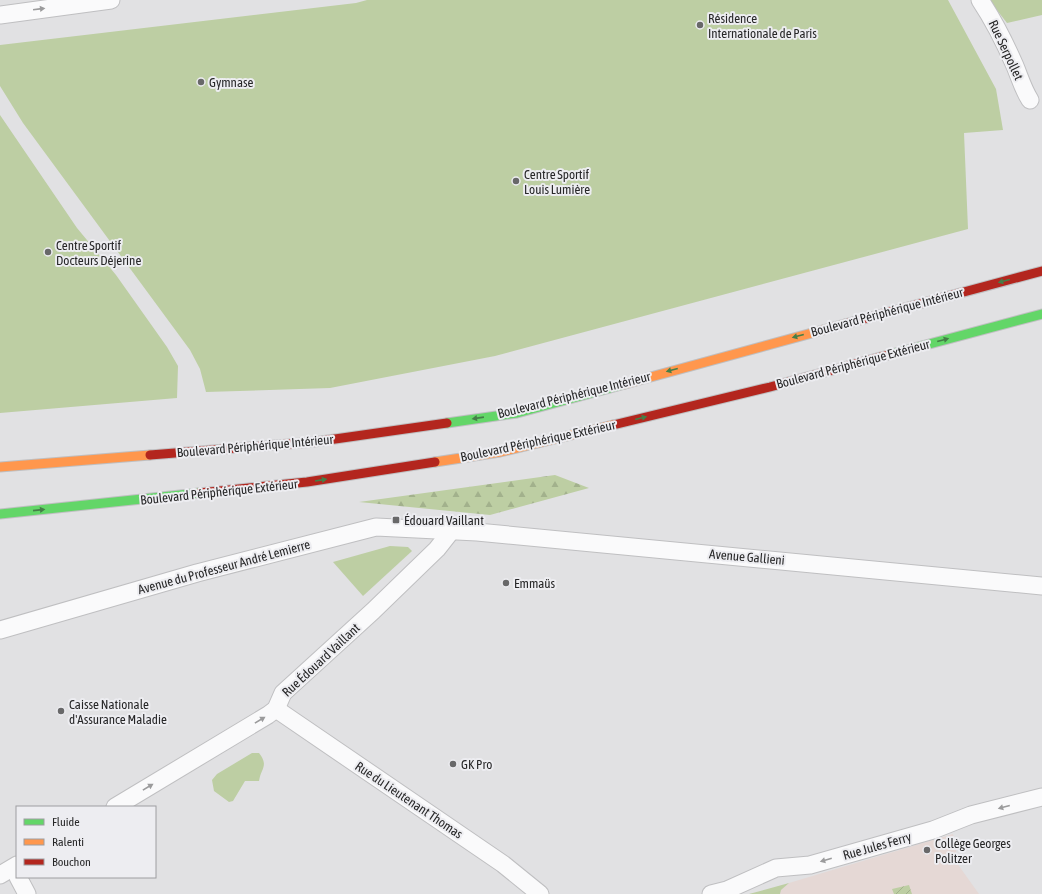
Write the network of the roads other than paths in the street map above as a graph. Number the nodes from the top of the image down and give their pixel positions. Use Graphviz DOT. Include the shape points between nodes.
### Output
graph roads {
  1 [pos="111,0"];
  2 [pos="980,0"];
  3 [pos="0,15"];
  4 [pos="1030,100"];
  5 [pos="1042,271"];
  6 [pos="1042,314"];
  7 [pos="0,467"];
  8 [pos="0,514"];
  9 [pos="452,530"];
  10 [pos="1042,586"];
  11 [pos="0,630"];
  12 [pos="276,709"];
  13 [pos="1042,797"];
  14 [pos="116,806"];
  15 [pos="17,878"];
  16 [pos="27,894"];
  17 [pos="540,894"];
  18 [pos="711,894"];
  3 -- 1 [label="street, one-way"];
  2 -- 4 [label="street, Rue Serpollet" via="994,22"];
  5 -- 7 [label="highway, Boulevard Périphérique Intérieur, one-way" via="516,412 314,442"];
  8 -- 6 [label="highway, Boulevard Périphérique Extérieur, one-way" via="307,482 500,452 770,387"];
  9 -- 10 [label="street, Avenue Gallieni"];
  9 -- 11 [label="street, Avenue du Professeur André Lemierre" via="376,527 196,573"];
  9 -- 12 [label="street, Rue Édouard Vaillant" via="437,549 373,612 283,693"];
  14 -- 12 [label="street, Rue Édouard Vaillant, one-way"];
  12 -- 17 [label="street, Rue du Lieutenant Thomas" via="503,864"];
  13 -- 18 [label="street, Rue Jules Ferry, one-way" via="971,815 933,830 810,865 776,868"];
  15 -- 16 [label="street"];
}
